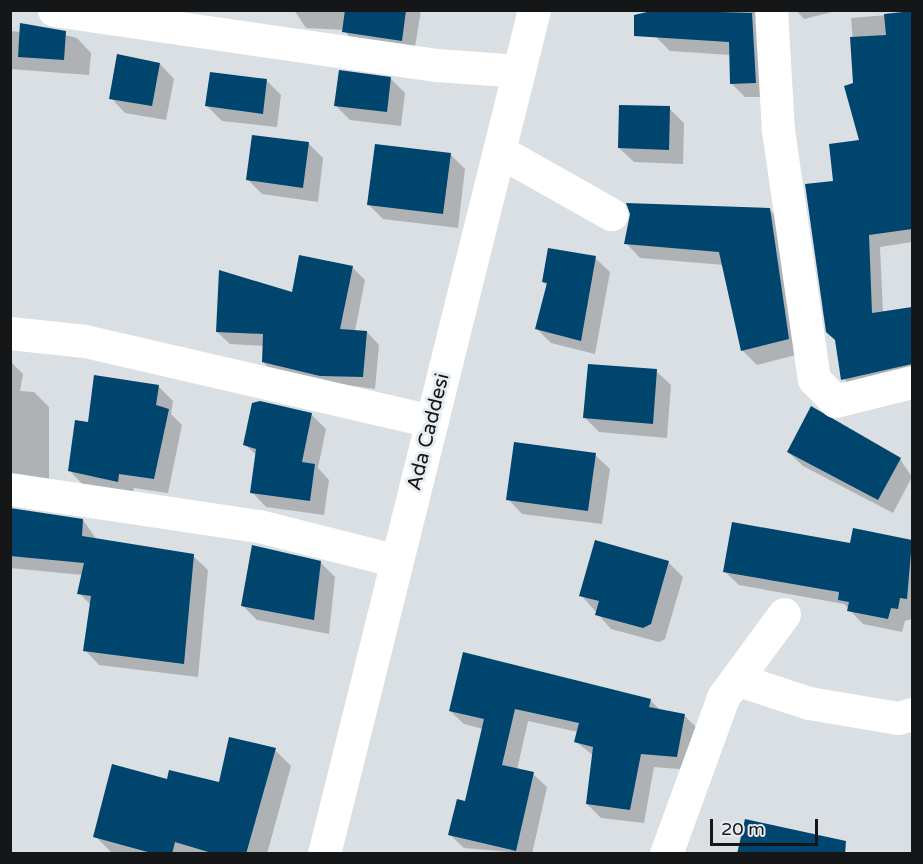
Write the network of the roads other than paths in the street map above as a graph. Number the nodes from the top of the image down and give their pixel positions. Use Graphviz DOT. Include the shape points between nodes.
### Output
graph roads {
  1 [pos="54,10"];
  2 [pos="534,10"];
  3 [pos="771,10"];
  4 [pos="519,70"];
  5 [pos="500,151"];
  6 [pos="611,214"];
  7 [pos="10,333"];
  8 [pos="912,382"];
  9 [pos="432,421"];
  10 [pos="10,489"];
  11 [pos="397,561"];
  12 [pos="784,614"];
  13 [pos="736,679"];
  14 [pos="912,714"];
  15 [pos="324,854"];
  16 [pos="666,854"];
  1 -- 4 [label="street" via="436,65"];
  2 -- 4 [label="street, Ada Caddesi"];
  3 -- 8 [label="street" via="777,130 813,379 835,401"];
  4 -- 5 [label="street, Ada Caddesi"];
  5 -- 6 [label="street"];
  5 -- 9 [label="street, Ada Caddesi"];
  7 -- 9 [label="street" via="85,341"];
  9 -- 11 [label="street, Ada Caddesi"];
  10 -- 11 [label="street" via="259,526"];
  11 -- 15 [label="street, Ada Caddesi"];
  12 -- 13 [label="street"];
  13 -- 14 [label="street" via="809,703 898,718"];
  13 -- 16 [label="street" via="723,697"];
}
